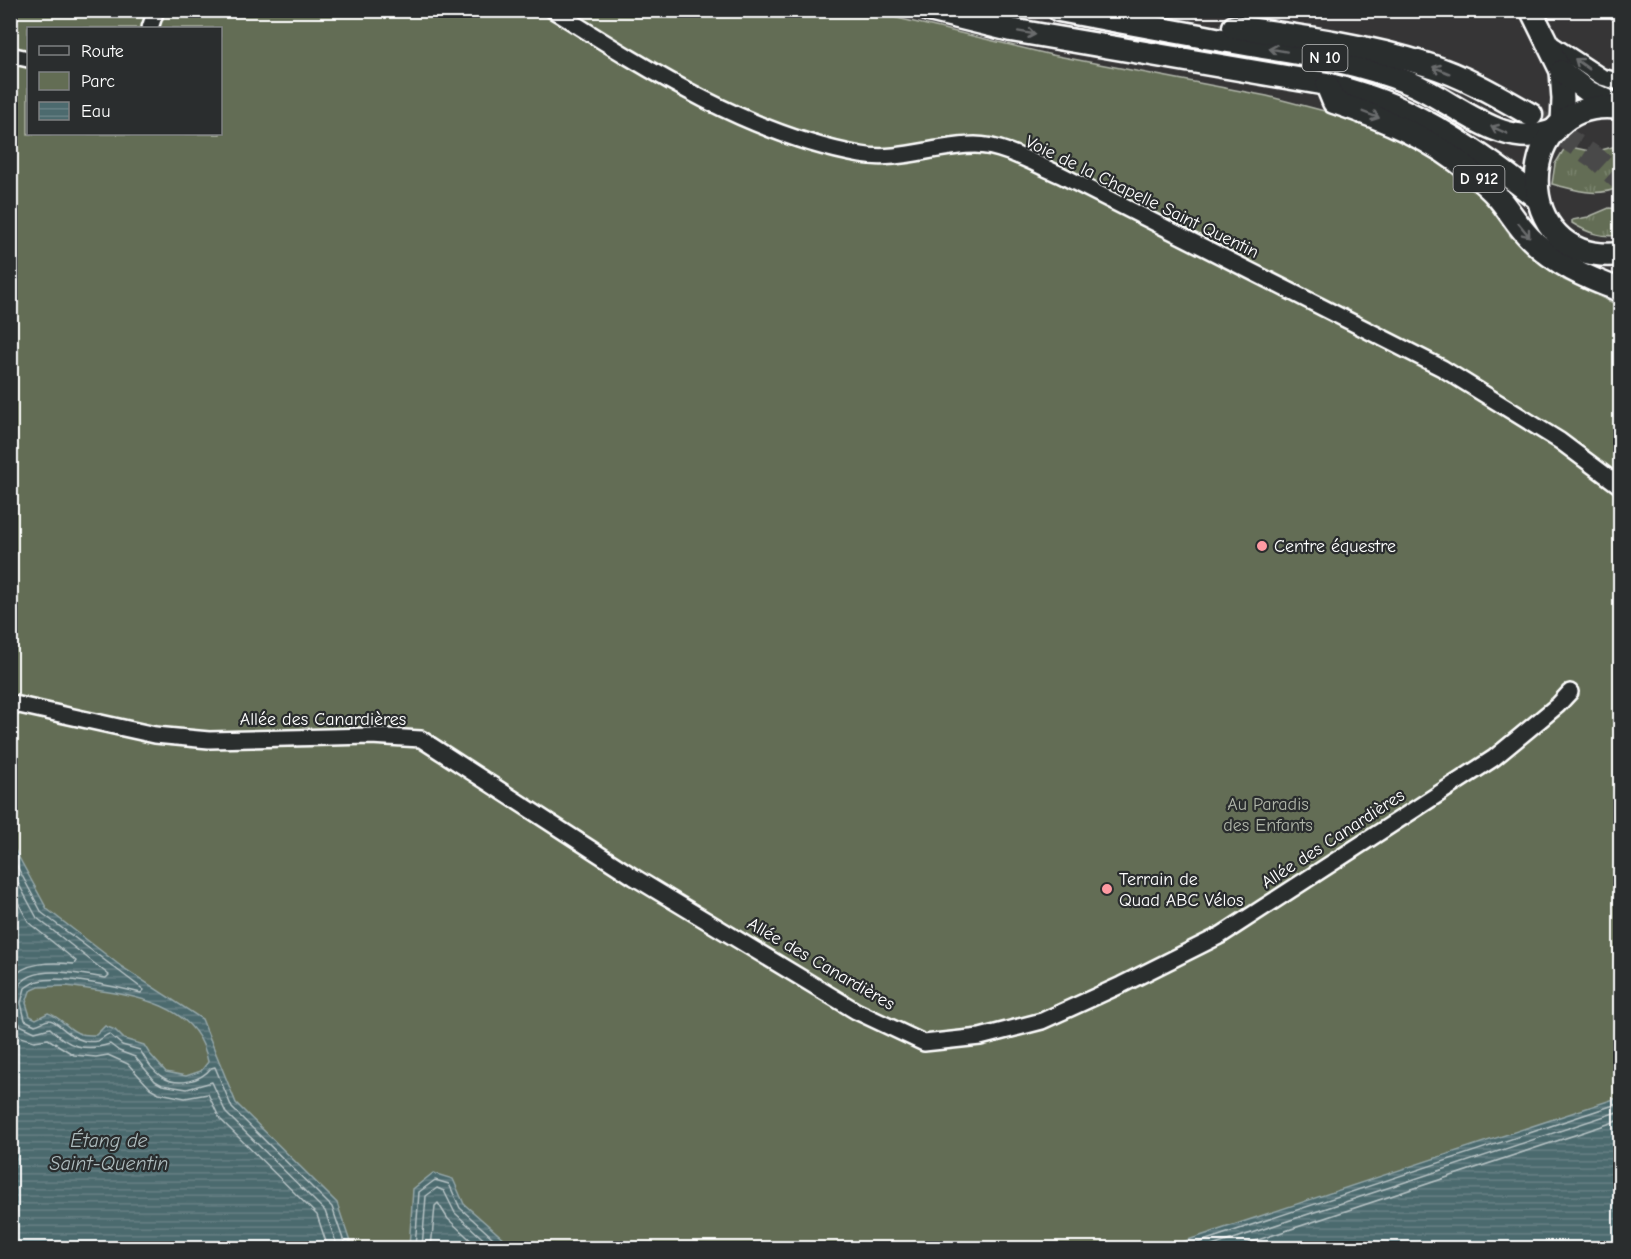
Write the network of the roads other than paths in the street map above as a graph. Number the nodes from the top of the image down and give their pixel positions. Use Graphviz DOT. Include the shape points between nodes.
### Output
graph roads {
  1 [pos="156,10"];
  2 [pos="553,10"];
  3 [pos="929,10"];
  4 [pos="1531,10"];
  5 [pos="1617,10"];
  6 [pos="1069,12"];
  7 [pos="1620,14"];
  8 [pos="150,27"];
  9 [pos="1547,41"];
  10 [pos="10,55"];
  11 [pos="27,59"];
  12 [pos="1562,71"];
  13 [pos="1620,82"];
  14 [pos="1327,84"];
  15 [pos="1620,107"];
  16 [pos="1531,115"];
  17 [pos="1558,127"];
  18 [pos="1538,198"];
  19 [pos="1620,254"];
  20 [pos="1620,290"];
  21 [pos="1620,486"];
  22 [pos="1570,692"];
  23 [pos="10,703"];
  1 -- 8 [label="street"];
  2 -- 21 [label="street, Voie de la Chapelle Saint Quentin" via="688,92 776,131 864,156 977,145 1004,151 1060,175 1442,368 1560,441"];
  3 -- 14 [label="main road, N 10, one-way" via="1011,30"];
  4 -- 9 [label="street"];
  5 -- 7 [label="street"];
  16 -- 6 [label="main road, one-way" via="1474,83 1428,65 1344,44 1134,14"];
  17 -- 6 [label="main road, N 10, one-way" via="1540,137 1503,134 1411,83 1346,62"];
  9 -- 12 [label="street"];
  13 -- 9 [label="street, one-way" via="1602,77"];
  10 -- 11 [label="street"];
  12 -- 15 [label="street"];
  12 -- 17 [label="street"];
  14 -- 18 [label="main road" via="1406,112 1483,155"];
  14 -- 20 [label="main road, D 912, one-way" via="1334,102 1386,121 1428,142 1470,170 1529,237 1562,264"];
  15 -- 17 [label="main road, N 10" via="1586,110"];
  17 -- 18 [label="main road" via="1544,145 1538,162"];
  18 -- 19 [label="main road" via="1549,223 1568,242 1593,252"];
  22 -- 23 [label="street, Allée des Canardières" via="1494,758 1221,935 1042,1021 980,1037 924,1043 856,1011 634,877 421,739 371,736 209,740 155,735"];
}
